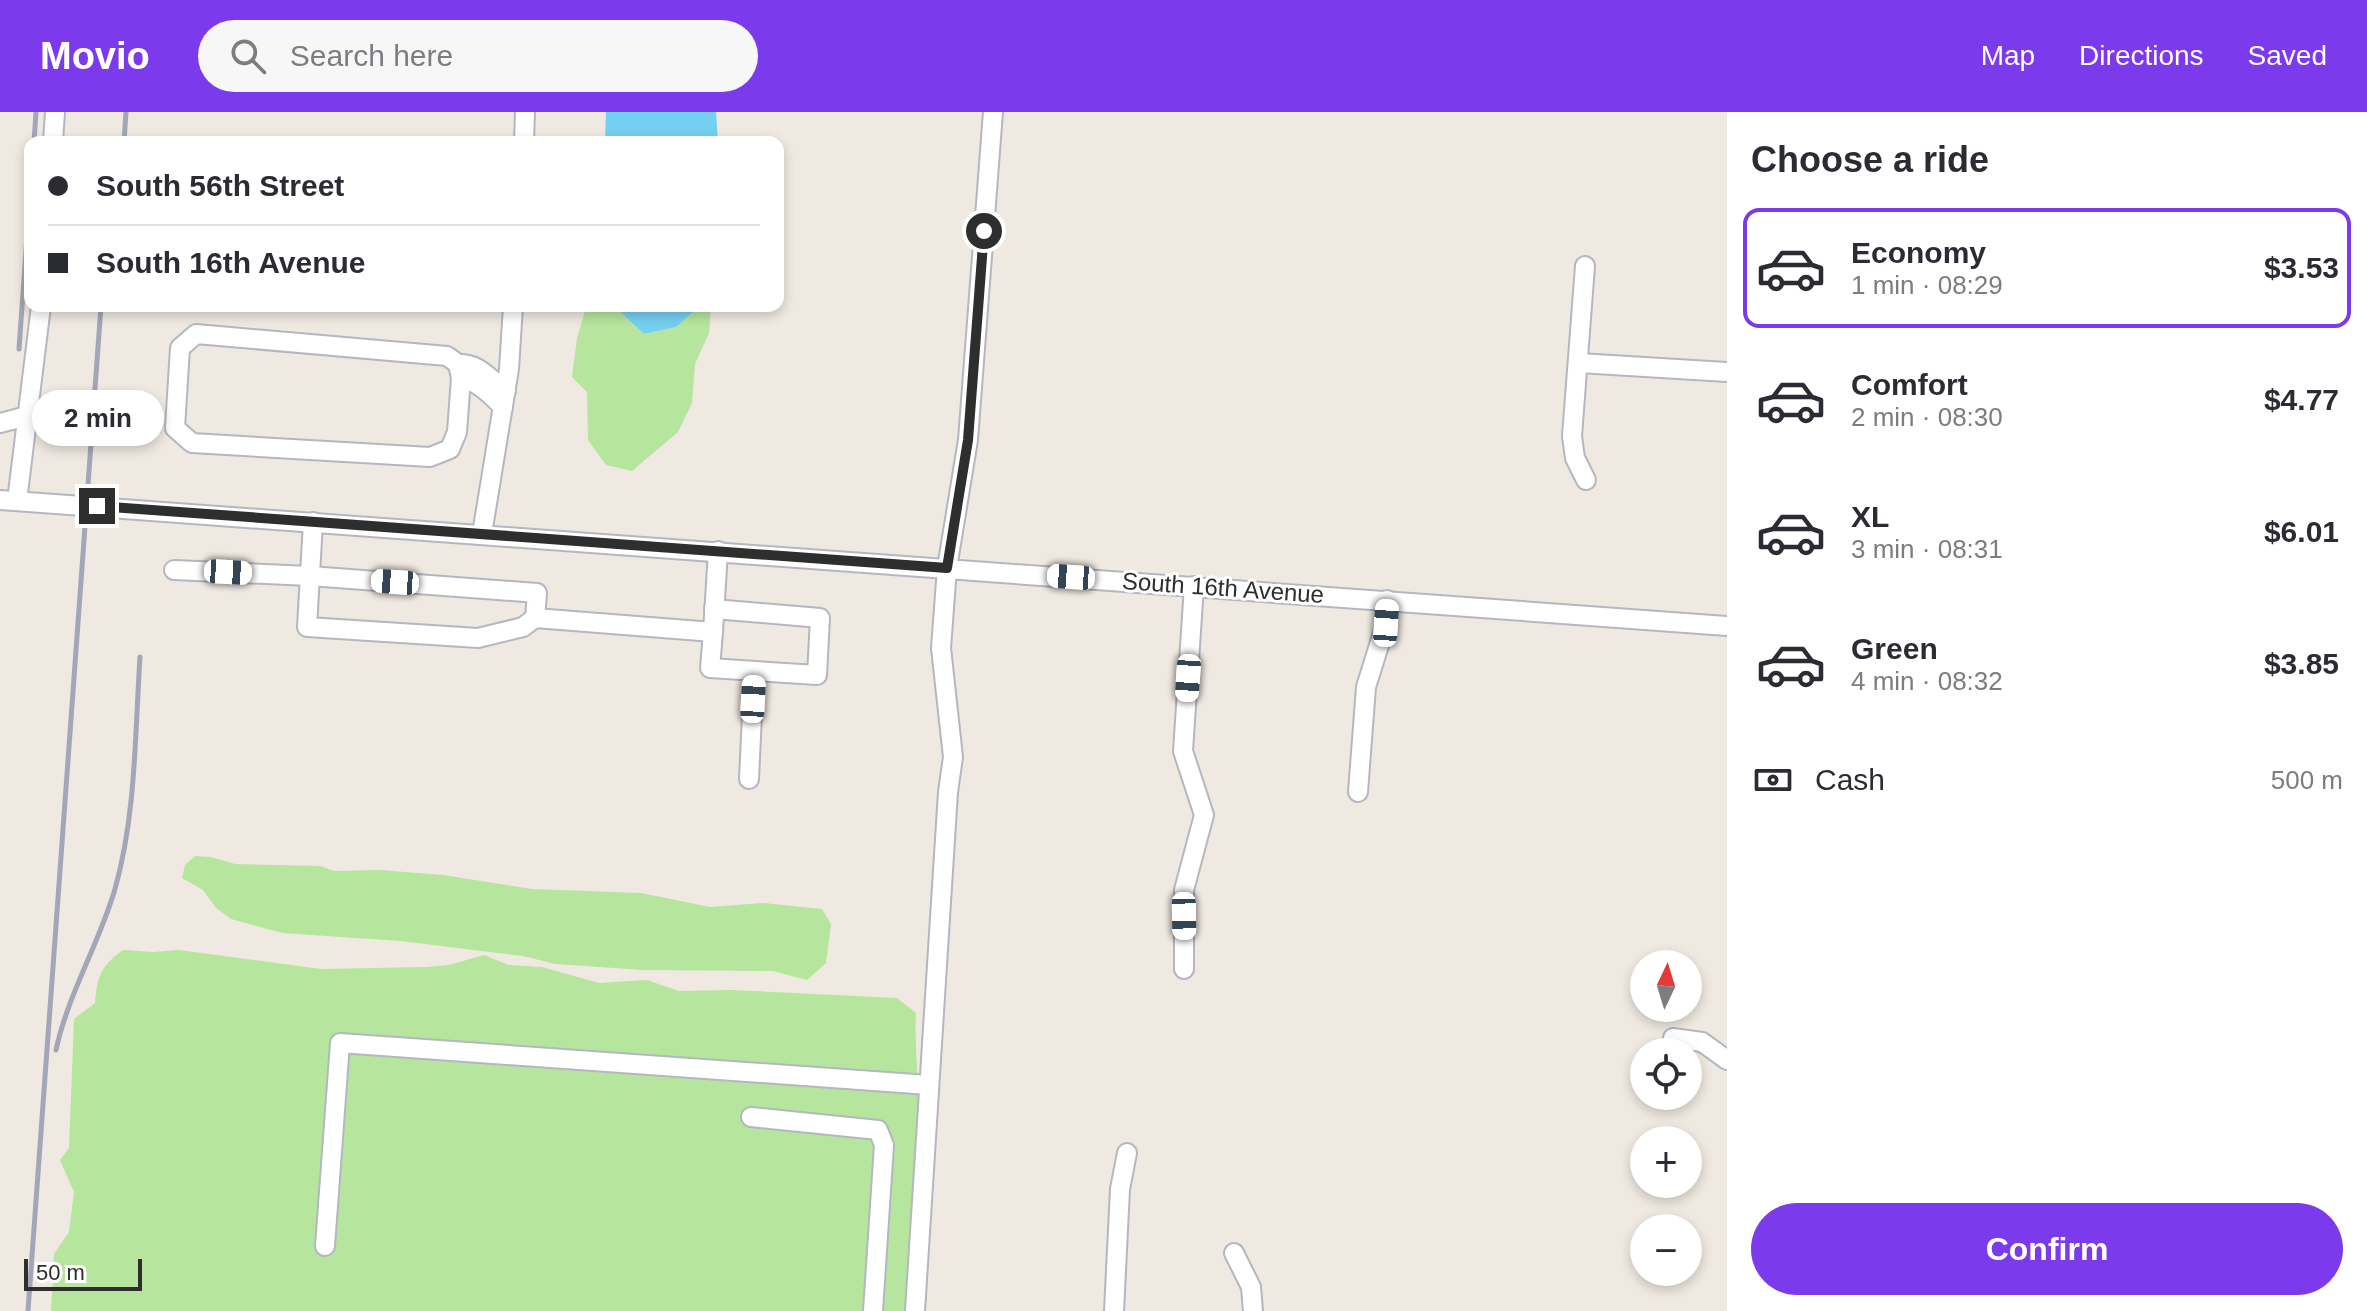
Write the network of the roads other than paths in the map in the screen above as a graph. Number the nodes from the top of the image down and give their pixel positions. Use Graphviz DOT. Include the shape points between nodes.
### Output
graph roads {
  1 [pos="55,112"];
  2 [pos="525,112"];
  3 [pos="993,112"];
  4 [pos="53,136"];
  5 [pos="524,136"];
  6 [pos="1585,266"];
  7 [pos="40,312"];
  8 [pos="512,312"];
  9 [pos="1579,363"];
  10 [pos="460,371"];
  11 [pos="1727,372"];
  12 [pos="504,399"];
  13 [pos="27,416"];
  14 [pos="0,423"];
  15 [pos="1586,480"];
  16 [pos="8,500"];
  17 [pos="313,522"];
  18 [pos="482,534"];
  19 [pos="718,551"];
  20 [pos="947,568"];
  21 [pos="174,570"];
  22 [pos="310,576"];
  23 [pos="1194,586"];
  24 [pos="1387,600"];
  25 [pos="714,609"];
  26 [pos="535,618"];
  27 [pos="1727,626"];
  28 [pos="713,632"];
  29 [pos="754,672"];
  30 [pos="749,779"];
  31 [pos="1358,792"];
  32 [pos="1184,969"];
  33 [pos="1702,1042"];
  34 [pos="1727,1060"];
  35 [pos="929,1085"];
  36 [pos="751,1117"];
  37 [pos="1127,1153"];
  38 [pos="325,1246"];
  39 [pos="1234,1253"];
  40 [pos="873,1311"];
  41 [pos="915,1311"];
  42 [pos="1114,1311"];
  43 [pos="1253,1311"];
  1 -- 4 [label="street"];
  2 -- 5 [label="street"];
  3 -- 20 [label="street" via="968,440"];
  6 -- 9 [label="street"];
  7 -- 13 [label="street"];
  8 -- 12 [label="street"];
  9 -- 11 [label="street"];
  9 -- 15 [label="street" via="1572,436"];
  10 -- 10 [label="street" via="447,356 196,334 180,348 175,428 192,443 430,457 450,449 457,432"];
  10 -- 12 [label="street" via="470,364 480,369"];
  12 -- 18 [label="street"];
  13 -- 14 [label="street"];
  13 -- 16 [label="street"];
  16 -- 17 [label="street, South 16th Avenue"];
  17 -- 18 [label="street, South 16th Avenue"];
  17 -- 22 [label="street"];
  18 -- 19 [label="street, South 16th Avenue"];
  19 -- 20 [label="street, South 16th Avenue"];
  19 -- 25 [label="street"];
  20 -- 23 [label="street, South 16th Avenue"];
  20 -- 35 [label="street" via="941,648 953,757"];
  21 -- 22 [label="street"];
  22 -- 26 [label="street" via="537,593"];
  22 -- 26 [label="street" via="307,627 478,638 523,627"];
  23 -- 24 [label="street, South 16th Avenue"];
  23 -- 32 [label="street" via="1183,751 1204,815 1184,890"];
  24 -- 27 [label="street, South 16th Avenue"];
  24 -- 31 [label="street" via="1386,623 1366,687"];
  25 -- 28 [label="street"];
  25 -- 29 [label="street" via="820,618 817,675"];
  26 -- 28 [label="street"];
  28 -- 29 [label="street" via="710,668"];
  29 -- 30 [label="street"];
  33 -- 34 [label="street"];
  35 -- 38 [label="street" via="340,1043"];
  35 -- 41 [label="street"];
  36 -- 40 [label="street" via="878,1130 884,1145"];
  37 -- 42 [label="street" via="1120,1189"];
  39 -- 43 [label="street" via="1251,1287"];
}
